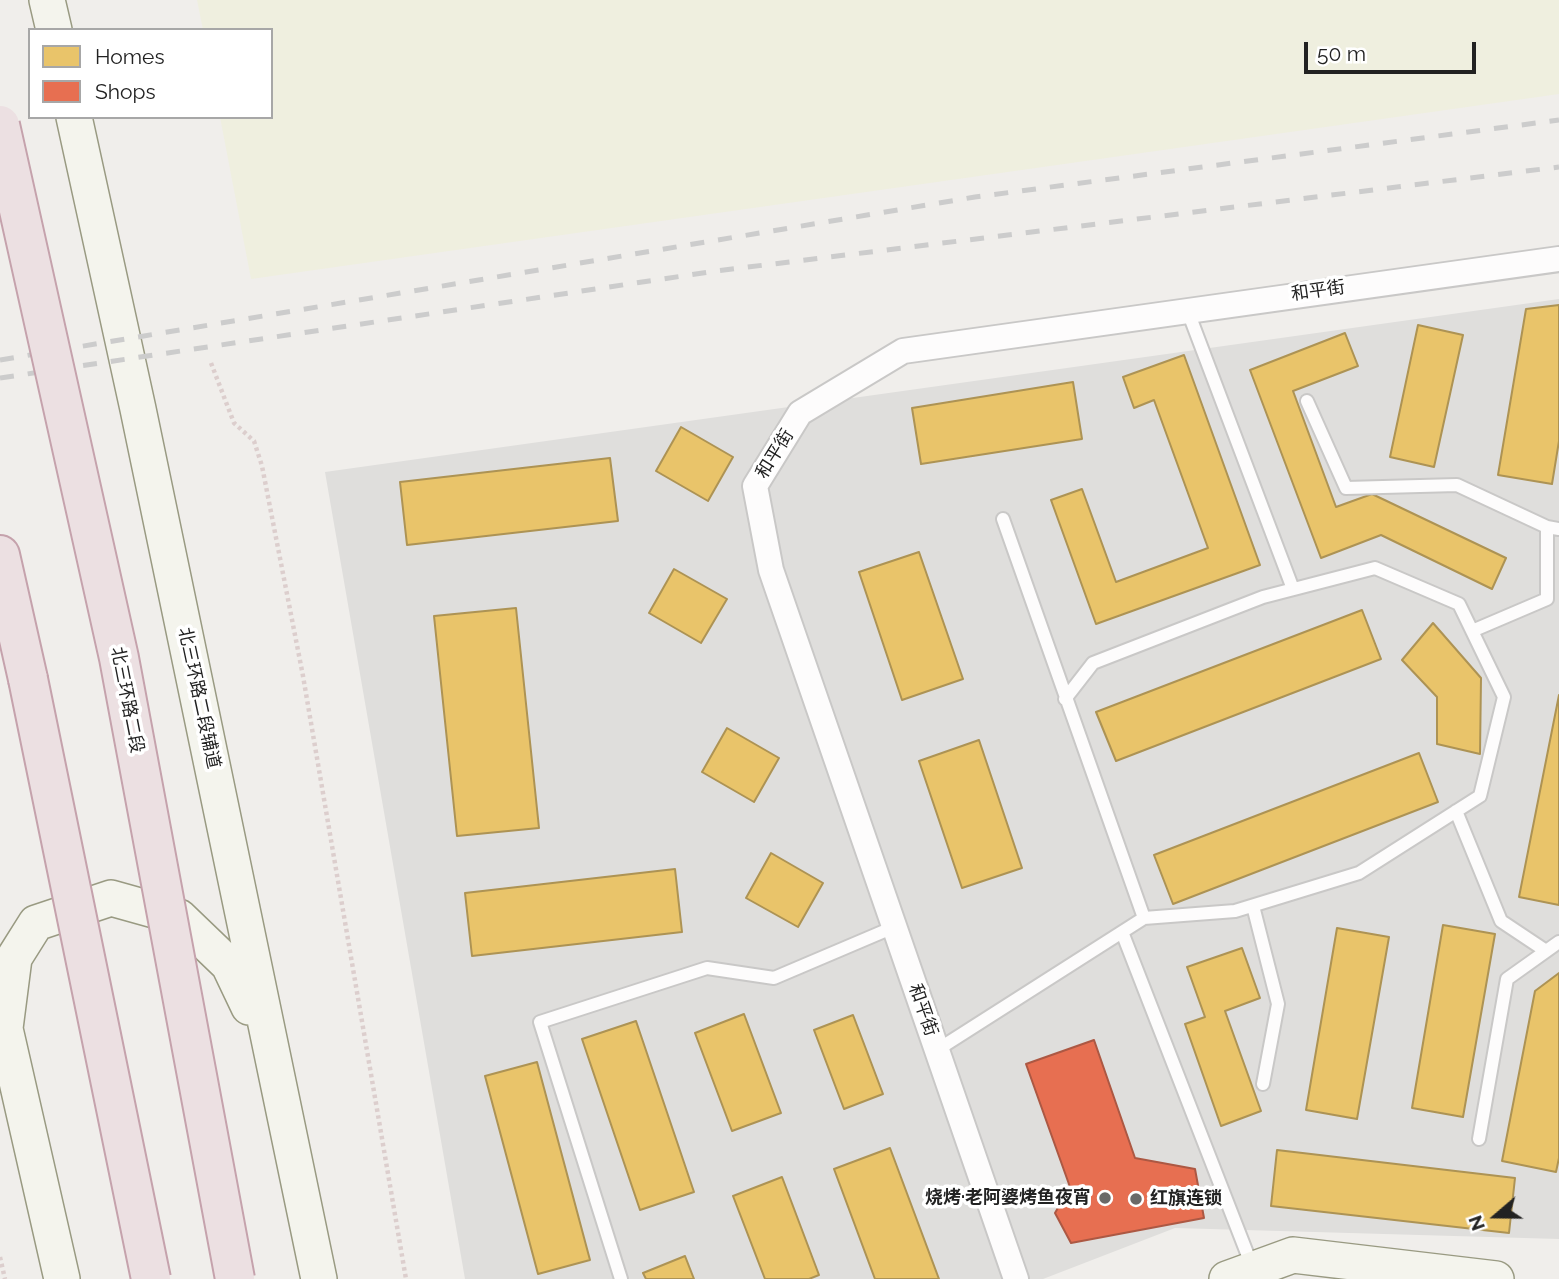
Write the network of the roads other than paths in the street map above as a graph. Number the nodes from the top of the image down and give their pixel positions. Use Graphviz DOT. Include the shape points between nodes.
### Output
graph roads {
  1 [pos="47,0"];
  2 [pos="54,28"];
  3 [pos="74,119"];
  4 [pos="0,125"];
  5 [pos="1559,259"];
  6 [pos="1187,309"];
  7 [pos="1307,401"];
  8 [pos="1003,519"];
  9 [pos="1553,528"];
  10 [pos="0,555"];
  11 [pos="1293,589"];
  12 [pos="1472,631"];
  13 [pos="1065,699"];
  14 [pos="1456,811"];
  15 [pos="1253,906"];
  16 [pos="1144,918"];
  17 [pos="894,926"];
  18 [pos="1122,932"];
  19 [pos="1559,942"];
  20 [pos="1546,951"];
  21 [pos="2,1018"];
  22 [pos="937,1049"];
  23 [pos="275,1061"];
  24 [pos="1263,1084"];
  25 [pos="1479,1139"];
  26 [pos="1240,1274"];
  27 [pos="62,1279"];
  28 [pos="151,1279"];
  29 [pos="235,1279"];
  30 [pos="319,1279"];
  31 [pos="621,1279"];
  32 [pos="1016,1279"];
  33 [pos="1496,1279"];
  1 -- 2 [label="main road"];
  3 -- 23 [label="main road, 北三环路二段辅道"];
  4 -- 29 [label="highway, 北三环路二段, bridge" via="119,658"];
  5 -- 6 [label="street, 和平街"];
  6 -- 11 [label="lane"];
  6 -- 17 [label="street, 和平街" via="903,351 800,413 755,486 772,570"];
  7 -- 9 [label="lane" via="1346,488 1457,485"];
  8 -- 13 [label="lane"];
  9 -- 12 [label="lane" via="1547,599"];
  10 -- 28 [label="highway, bridge"];
  11 -- 12 [label="lane" via="1375,568 1459,604"];
  11 -- 13 [label="lane" via="1093,663"];
  12 -- 14 [label="lane" via="1504,697 1480,796"];
  13 -- 16 [label="lane"];
  14 -- 15 [label="lane" via="1359,873"];
  14 -- 20 [label="lane" via="1501,921"];
  15 -- 16 [label="lane"];
  15 -- 24 [label="lane" via="1278,1004"];
  16 -- 18 [label="lane"];
  17 -- 22 [label="street, 和平街"];
  17 -- 31 [label="lane" via="774,978 707,968 540,1021"];
  18 -- 22 [label="lane"];
  18 -- 26 [label="lane"];
  19 -- 20 [label="lane"];
  20 -- 25 [label="lane" via="1507,979"];
  21 -- 23 [label="main road" via="14,958 36,923 111,898 179,917 229,965"];
  21 -- 27 [label="main road"];
  22 -- 32 [label="street, 和平街"];
  23 -- 30 [label="main road, 北三环路二段辅道"];
  26 -- 33 [label="main road" via="1293,1255"];
}
